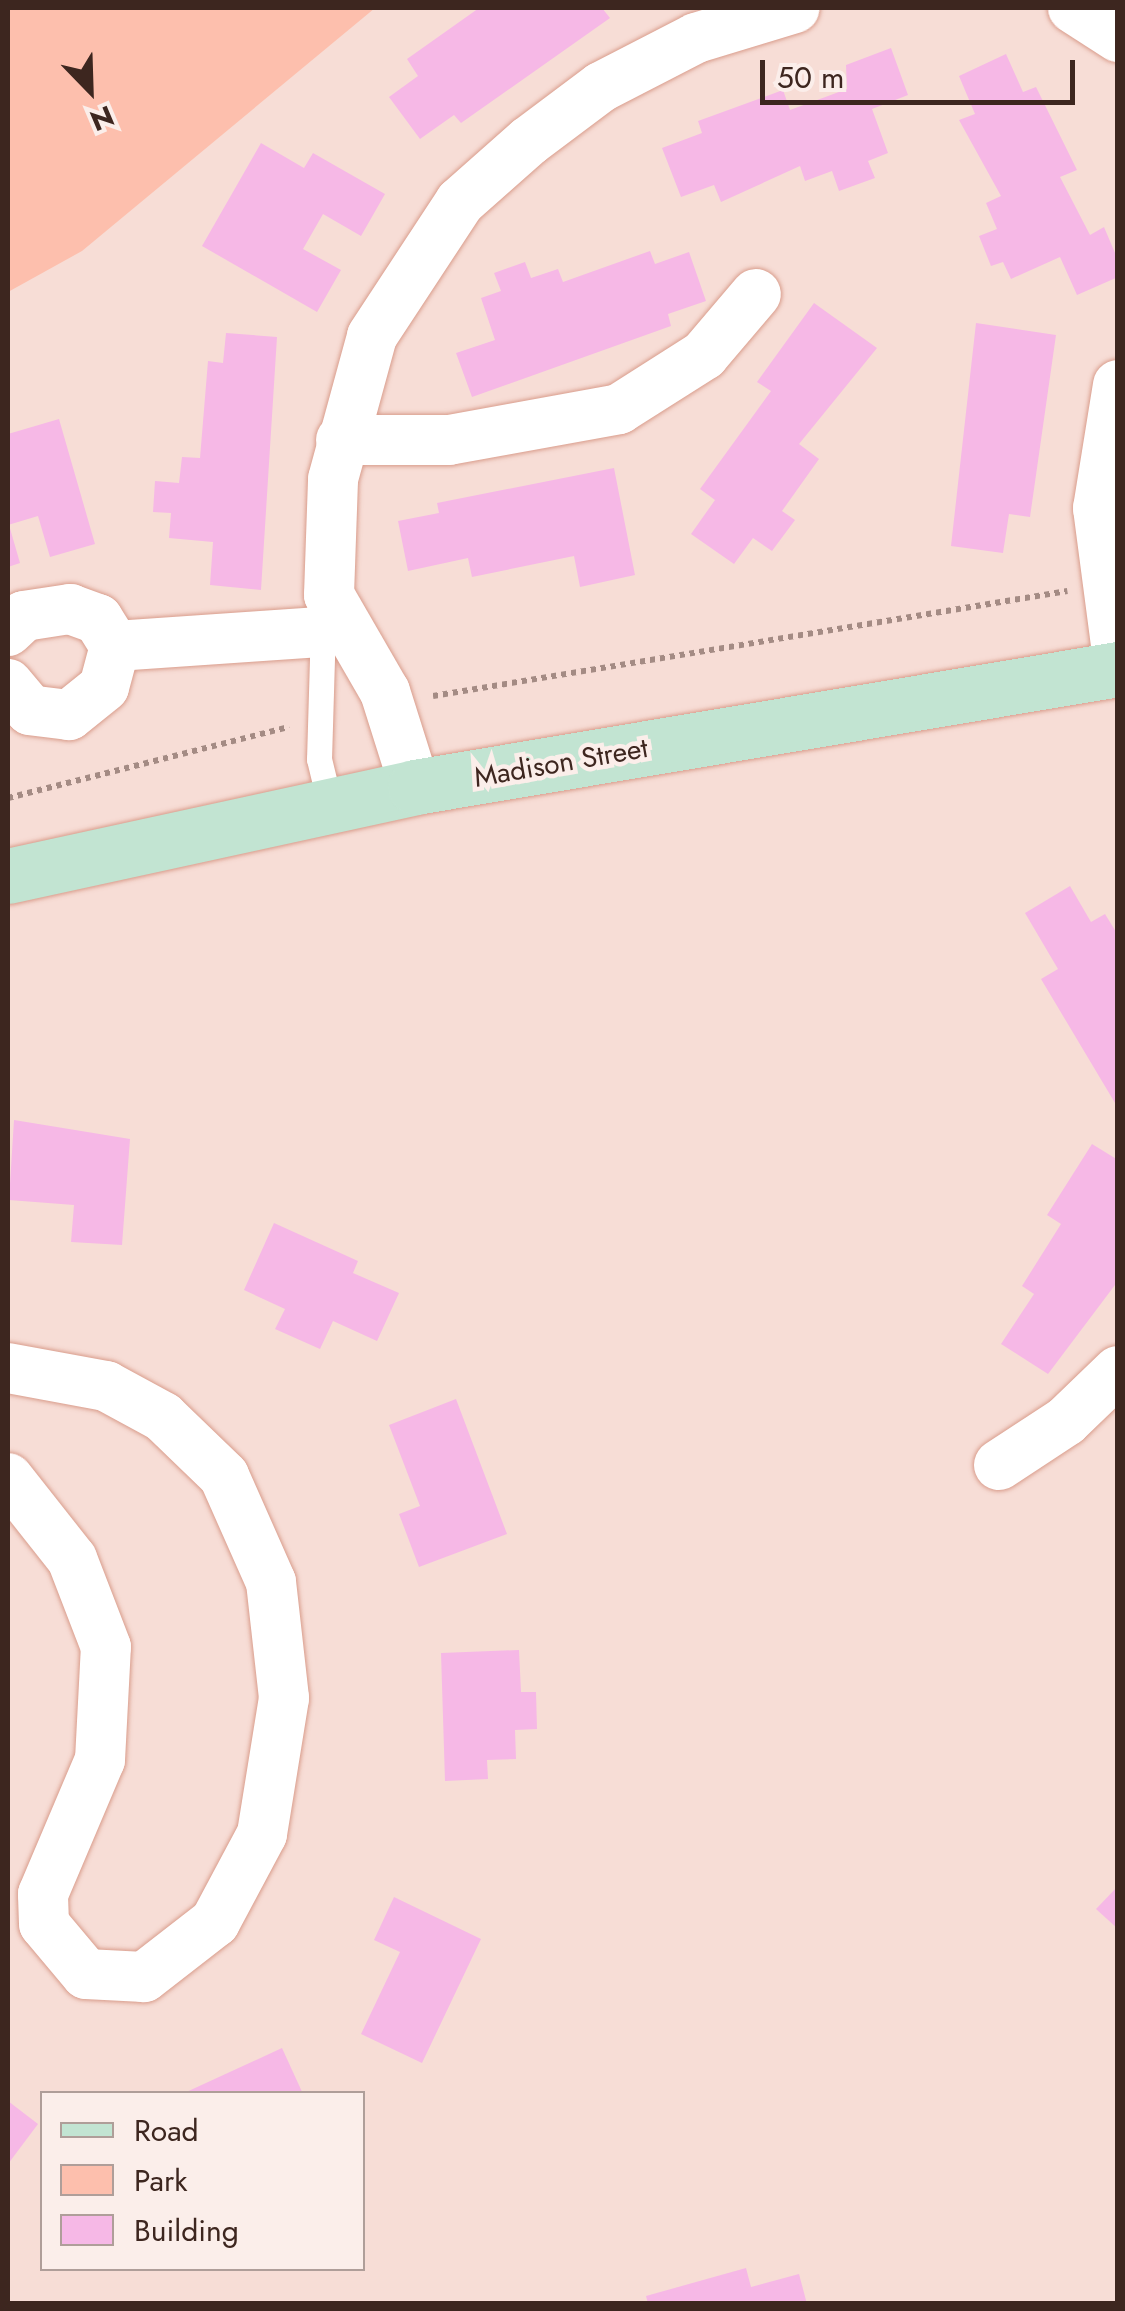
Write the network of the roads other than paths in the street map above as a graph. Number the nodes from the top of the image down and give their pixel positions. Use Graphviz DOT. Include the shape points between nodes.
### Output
graph roads {
  1 [pos="796,8"];
  2 [pos="1072,8"];
  3 [pos="1118,37"];
  4 [pos="756,294"];
  5 [pos="1118,385"];
  6 [pos="342,440"];
  7 [pos="325,614"];
  8 [pos="8,631"];
  9 [pos="114,646"];
  10 [pos="1118,660"];
  11 [pos="1118,669"];
  12 [pos="8,684"];
  13 [pos="415,787"];
  14 [pos="330,804"];
  15 [pos="8,876"];
  16 [pos="8,1368"];
  17 [pos="1118,1371"];
  18 [pos="999,1464"];
  19 [pos="8,1478"];
  1 -- 6 [label="street" via="696,38 601,87 460,202 372,336"];
  2 -- 3 [label="street"];
  4 -- 6 [label="street" via="704,354 619,410 449,440"];
  5 -- 10 [label="street" via="1098,508"];
  6 -- 7 [label="street"];
  7 -- 9 [label="street"];
  7 -- 13 [label="street" via="389,705"];
  7 -- 14 [label="lane" via="318,721"];
  8 -- 9 [label="street" via="24,616 70,609 98,619"];
  9 -- 12 [label="street" via="104,687 69,715 30,710"];
  11 -- 13 [label="street, Madison Street"];
  13 -- 14 [label="street, Madison Street"];
  14 -- 15 [label="street, Madison Street"];
  16 -- 19 [label="street" via="106,1386 163,1418 224,1476 271,1582 284,1698 262,1834 216,1922 144,1977 86,1974 44,1924 42,1894 100,1760 106,1647 72,1559"];
  17 -- 18 [label="street"];
}
